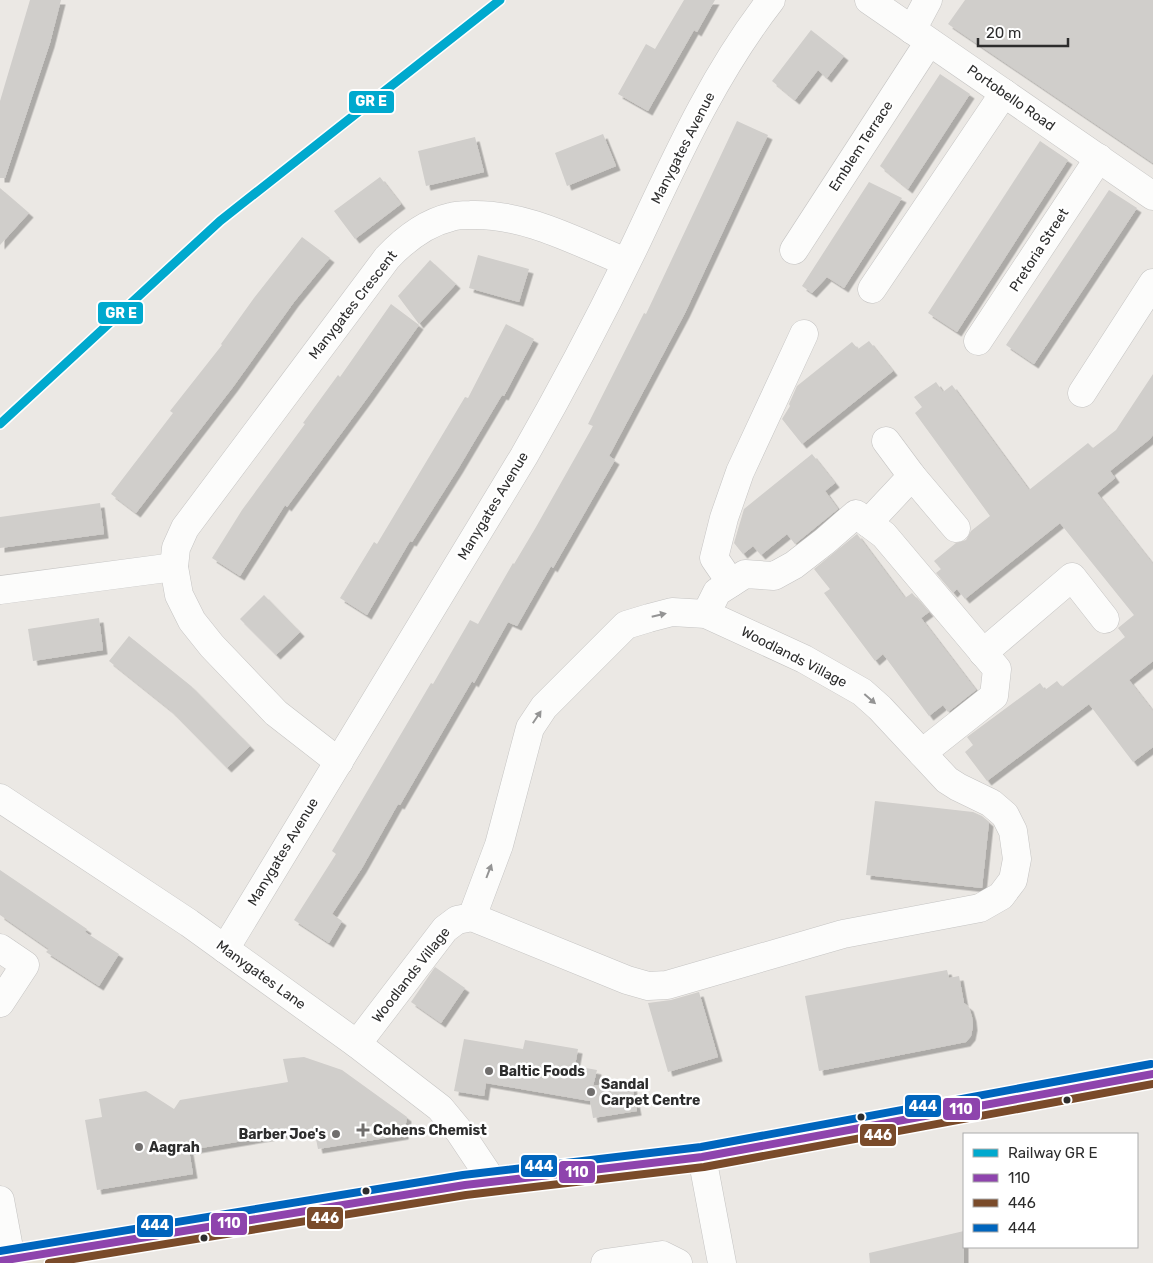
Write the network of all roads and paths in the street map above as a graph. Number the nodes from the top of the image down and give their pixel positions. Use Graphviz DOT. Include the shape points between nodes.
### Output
graph roads {
  1 [pos="771,0"];
  2 [pos="869,0"];
  3 [pos="928,0"];
  4 [pos="920,36"];
  5 [pos="1004,92"];
  6 [pos="1099,158"];
  7 [pos="1153,196"];
  8 [pos="794,250"];
  9 [pos="626,262"];
  10 [pos="1153,284"];
  11 [pos="872,289"];
  12 [pos="804,334"];
  13 [pos="978,341"];
  14 [pos="1082,393"];
  15 [pos="886,441"];
  16 [pos="912,476"];
  17 [pos="868,523"];
  18 [pos="956,528"];
  19 [pos="174,567"];
  20 [pos="731,583"];
  21 [pos="0,590"];
  22 [pos="706,614"];
  23 [pos="1105,619"];
  24 [pos="983,653"];
  25 [pos="922,753"];
  26 [pos="339,762"];
  27 [pos="0,798"];
  28 [pos="472,917"];
  29 [pos="0,948"];
  30 [pos="225,949"];
  31 [pos="0,1003"];
  32 [pos="357,1044"];
  33 [pos="1153,1074"];
  34 [pos="702,1157"];
  35 [pos="493,1182"];
  36 [pos="0,1200"];
  37 [pos="100,1254"];
  38 [pos="5,1260"];
  39 [pos="605,1263"];
  40 [pos="678,1263"];
  41 [pos="722,1263"];
  1 -- 9 [label="street, Manygates Avenue" via="700,110"];
  2 -- 4 [label="street, Portobello Road"];
  3 -- 4 [label="street, Emblem Terrace"];
  4 -- 5 [label="street, Portobello Road"];
  4 -- 8 [label="street, Emblem Terrace"];
  5 -- 6 [label="street, Portobello Road"];
  5 -- 11 [label="street"];
  6 -- 7 [label="street, Portobello Road"];
  6 -- 13 [label="street, Pretoria Street"];
  9 -- 19 [label="street, Manygates Crescent" via="552,231 514,219 480,215 452,216 430,224 404,240 366,284 185,528 176,548"];
  9 -- 26 [label="street, Manygates Avenue" via="546,417"];
  10 -- 14 [label="street"];
  12 -- 20 [label="street" via="740,472 724,518 714,558"];
  15 -- 16 [label="street"];
  16 -- 17 [label="street"];
  16 -- 18 [label="street"];
  17 -- 20 [label="street" via="856,514 794,565 774,576 745,574"];
  17 -- 24 [label="street" via="884,535"];
  19 -- 21 [label="street"];
  19 -- 26 [label="street, Manygates Crescent" via="179,595 192,621 212,646 276,713"];
  20 -- 22 [label="street" via="717,592"];
  22 -- 25 [label="street, Woodlands Village, one-way" via="804,659 862,692"];
  28 -- 22 [label="street, Woodlands Village, one-way" via="499,845 530,728 544,707 626,625 672,612"];
  23 -- 24 [label="street" via="1072,577"];
  24 -- 25 [label="street" via="997,669 994,696"];
  25 -- 28 [label="street, Woodlands Village" via="947,780 992,803 1005,816 1013,831 1017,860 1013,880 1001,896 980,908 843,934 667,985 648,986"];
  26 -- 30 [label="street, Manygates Avenue"];
  27 -- 30 [label="street, Manygates Lane"];
  28 -- 32 [label="street, Woodlands Village" via="457,920 445,928"];
  29 -- 31 [label="street" via="25,965"];
  30 -- 32 [label="street, Manygates Lane"];
  32 -- 35 [label="street, Manygates Lane" via="440,1108 460,1131"];
  33 -- 34 [label="main road"];
  34 -- 35 [label="main road"];
  34 -- 41 [label="street"];
  35 -- 37 [label="main road" via="288,1213"];
  36 -- 38 [label="street"];
  37 -- 38 [label="main road"];
  39 -- 40 [label="street" via="662,1255"];
}
